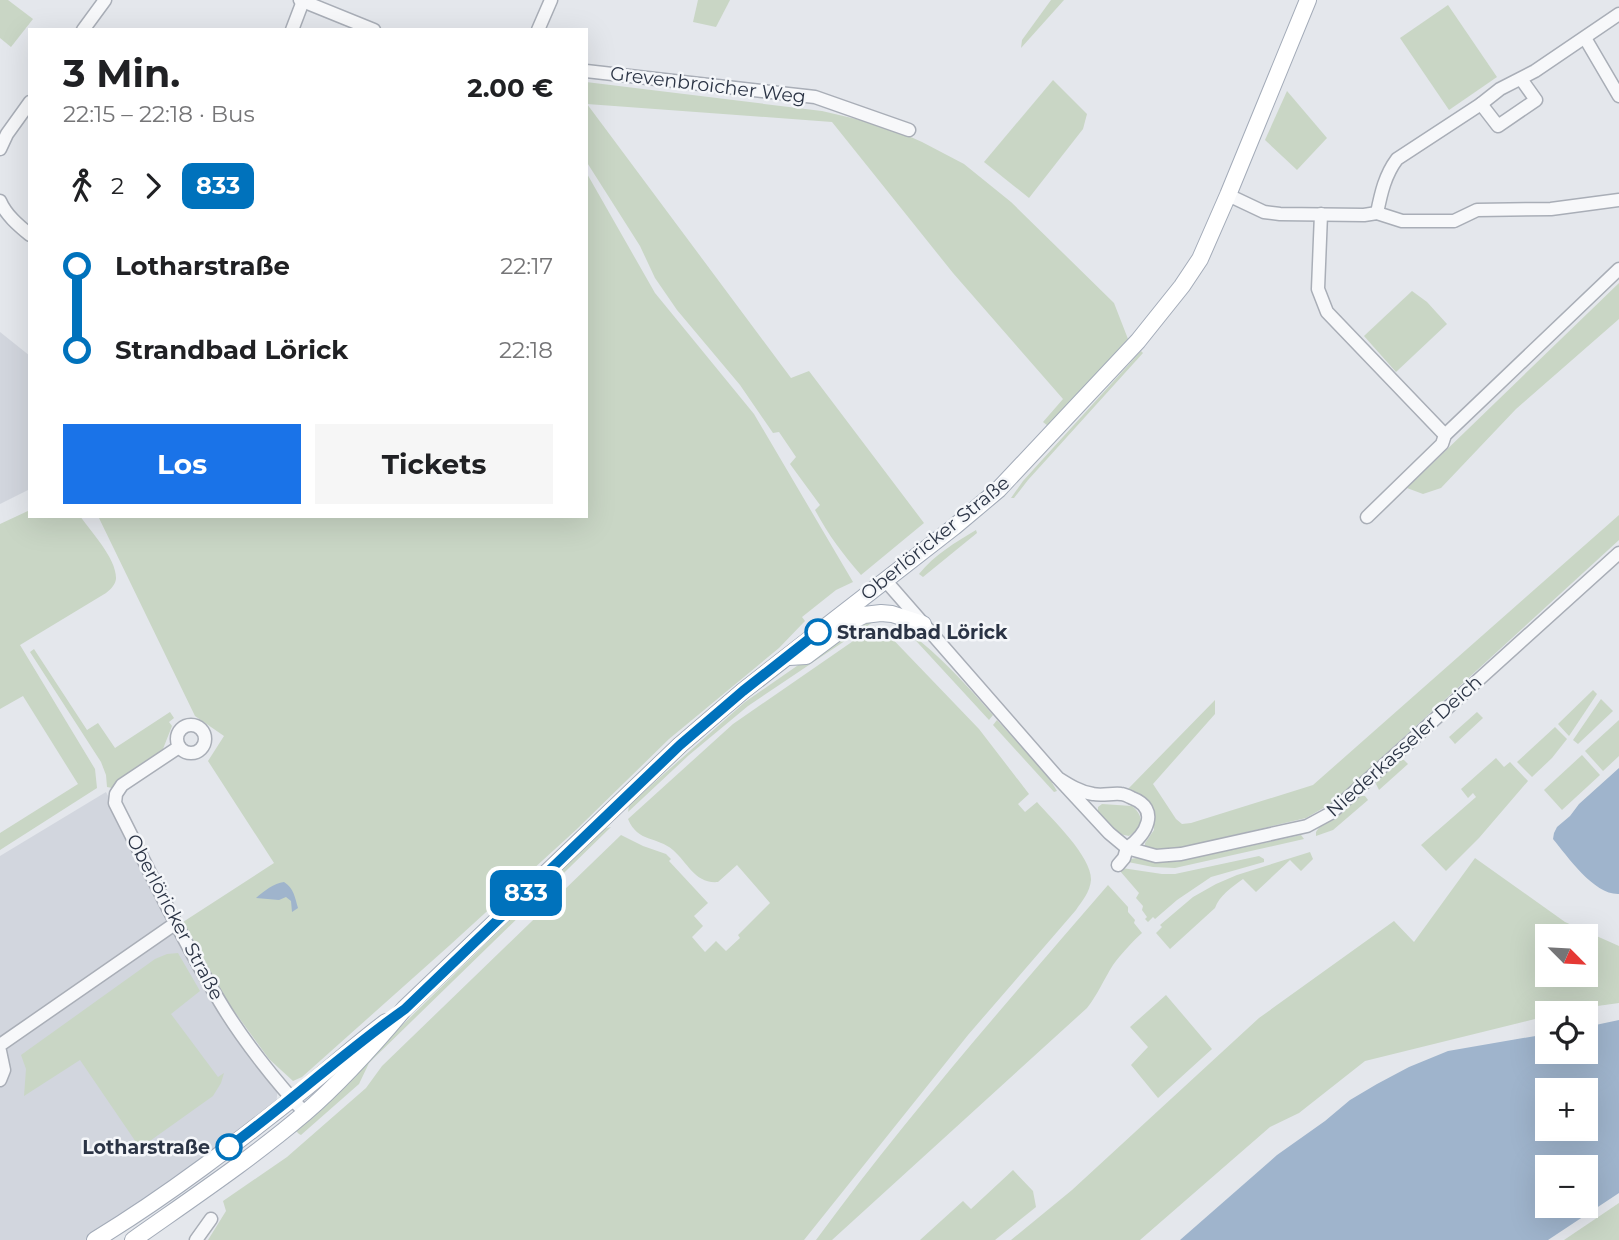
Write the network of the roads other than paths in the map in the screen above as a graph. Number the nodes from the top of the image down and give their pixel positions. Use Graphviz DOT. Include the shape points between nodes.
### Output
graph roads {
  1 [pos="105,0"];
  2 [pos="551,0"];
  3 [pos="1308,0"];
  4 [pos="302,1"];
  5 [pos="1619,14"];
  6 [pos="84,28"];
  7 [pos="293,28"];
  8 [pos="369,28"];
  9 [pos="539,28"];
  10 [pos="1585,38"];
  11 [pos="588,71"];
  12 [pos="1521,79"];
  13 [pos="1619,96"];
  14 [pos="1481,104"];
  15 [pos="28,105"];
  16 [pos="909,130"];
  17 [pos="0,149"];
  18 [pos="1228,195"];
  19 [pos="1619,200"];
  20 [pos="0,201"];
  21 [pos="1377,213"];
  22 [pos="1321,215"];
  23 [pos="28,233"];
  24 [pos="1619,269"];
  25 [pos="1445,435"];
  26 [pos="1367,517"];
  27 [pos="1619,553"];
  28 [pos="885,580"];
  29 [pos="923,624"];
  30 [pos="787,657"];
  31 [pos="179,747"];
  32 [pos="1058,778"];
  33 [pos="1127,848"];
  34 [pos="1118,865"];
  35 [pos="176,923"];
  36 [pos="405,1009"];
  37 [pos="0,1045"];
  38 [pos="0,1051"];
  39 [pos="0,1080"];
  40 [pos="292,1099"];
  41 [pos="305,1113"];
  42 [pos="211,1219"];
  43 [pos="95,1240"];
  44 [pos="133,1240"];
  45 [pos="196,1240"];
  1 -- 6 [label="street"];
  2 -- 9 [label="street"];
  3 -- 18 [label="main road, Oberlöricker Straße"];
  4 -- 7 [label="street"];
  4 -- 8 [label="street"];
  5 -- 10 [label="street"];
  10 -- 12 [label="street"];
  10 -- 13 [label="street"];
  11 -- 16 [label="street, Grevenbroicher Weg" via="815,97"];
  12 -- 14 [label="street"];
  12 -- 14 [label="street" via="1536,100 1498,127"];
  14 -- 21 [label="street" via="1397,159 1388,171"];
  15 -- 17 [label="street"];
  18 -- 22 [label="street" via="1264,212"];
  18 -- 28 [label="main road, Oberlöricker Straße" via="1200,259 1139,341 998,490"];
  19 -- 21 [label="street" via="1551,209 1476,210 1444,222 1402,221"];
  20 -- 23 [label="street"];
  21 -- 22 [label="street"];
  22 -- 25 [label="street" via="1318,289 1327,312"];
  24 -- 25 [label="street"];
  25 -- 26 [label="street" via="1442,444"];
  27 -- 33 [label="street, Niederkasseler Deich" via="1315,823 1181,854 1156,856"];
  28 -- 29 [label="street"];
  28 -- 30 [label="main road, Oberlöricker Straße"];
  29 -- 30 [label="main road" via="892,614 864,615 806,656"];
  29 -- 32 [label="street"];
  30 -- 36 [label="main road, Oberlöricker Straße" via="680,745"];
  31 -- 35 [label="street, Oberlöricker Straße" via="122,785 115,800"];
  32 -- 33 [label="street"];
  32 -- 33 [label="street" via="1079,791 1122,794 1146,807 1146,829"];
  33 -- 34 [label="street"];
  35 -- 37 [label="street"];
  35 -- 40 [label="street, Oberlöricker Straße" via="221,1005"];
  36 -- 40 [label="main road, Oberlöricker Straße"];
  36 -- 41 [label="main road, Oberlöricker Straße" via="372,1049"];
  38 -- 39 [label="street" via="4,1070"];
  40 -- 41 [label="street, Oberlöricker Straße"];
  40 -- 43 [label="main road" via="183,1182"];
  41 -- 44 [label="main road"];
  42 -- 45 [label="street"];
}
